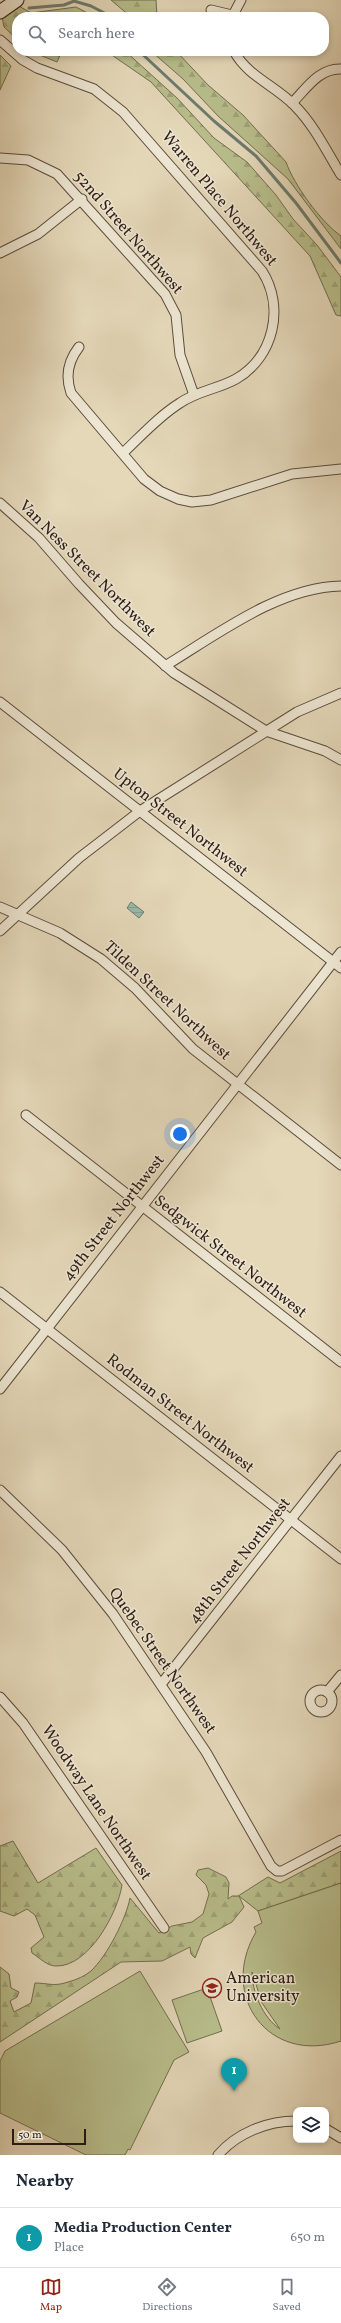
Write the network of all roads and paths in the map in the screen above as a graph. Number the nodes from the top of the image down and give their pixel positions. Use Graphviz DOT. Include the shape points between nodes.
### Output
graph roads {
  1 [pos="17,0"];
  2 [pos="241,0"];
  3 [pos="211,10"];
  4 [pos="0,12"];
  5 [pos="218,12"];
  6 [pos="234,12"];
  7 [pos="0,40"];
  8 [pos="12,52"];
  9 [pos="17,56"];
  10 [pos="237,56"];
  11 [pos="341,69"];
  12 [pos="292,103"];
  13 [pos="0,158"];
  14 [pos="341,174"];
  15 [pos="82,199"];
  16 [pos="0,253"];
  17 [pos="79,347"];
  18 [pos="194,395"];
  19 [pos="123,454"];
  20 [pos="341,469"];
  21 [pos="0,503"];
  22 [pos="341,586"];
  23 [pos="165,666"];
  24 [pos="341,693"];
  25 [pos="0,702"];
  26 [pos="266,731"];
  27 [pos="341,760"];
  28 [pos="140,811"];
  29 [pos="0,907"];
  30 [pos="18,914"];
  31 [pos="0,931"];
  32 [pos="341,952"];
  33 [pos="333,962"];
  34 [pos="341,968"];
  35 [pos="237,1084"];
  36 [pos="26,1116"];
  37 [pos="341,1165"];
  38 [pos="142,1206"];
  39 [pos="0,1292"];
  40 [pos="47,1328"];
  41 [pos="341,1362"];
  42 [pos="0,1389"];
  43 [pos="341,1456"];
  44 [pos="0,1490"];
  45 [pos="291,1520"];
  46 [pos="341,1559"];
  47 [pos="341,1674"];
  48 [pos="162,1683"];
  49 [pos="328,1692"];
  50 [pos="0,1697"];
  51 [pos="341,1840"];
  52 [pos="164,1928"];
  53 [pos="293,2121"];
  54 [pos="329,2131"];
  55 [pos="341,2138"];
  56 [pos="218,2155"];
  1 -- 4 [label="main road"];
  2 -- 6 [label="street"];
  3 -- 5 [label="street"];
  7 -- 8 [label="street, Warren Place Northwest"];
  9 -- 18 [label="street, Warren Place Northwest" via="27,63 94,90 123,112 266,276 273,295 275,316 271,335 262,356 247,372 234,380"];
  10 -- 12 [label="street" via="245,67"];
  11 -- 12 [label="street" via="319,75"];
  12 -- 14 [label="street" via="311,125"];
  13 -- 15 [label="street, 52nd Street Northwest" via="22,159 46,167"];
  15 -- 16 [label="street" via="38,234"];
  15 -- 18 [label="street, 52nd Street Northwest" via="170,301 176,318 181,362"];
  17 -- 19 [label="street" via="69,366 70,393"];
  18 -- 19 [label="street, Warren Place Northwest" via="171,409"];
  19 -- 20 [label="street" via="144,479 156,488 173,498 192,502 221,498 292,474"];
  21 -- 23 [label="street, Van Ness Street Northwest" via="39,538 107,614"];
  22 -- 23 [label="street" via="316,589 266,607"];
  23 -- 26 [label="street, Van Ness Street Northwest"];
  24 -- 26 [label="street" via="310,706"];
  25 -- 28 [label="street, Upton Street Northwest"];
  26 -- 27 [label="street, Van Ness Street Northwest" via="325,751"];
  26 -- 28 [label="street"];
  28 -- 30 [label="street" via="83,856"];
  28 -- 33 [label="street, Upton Street Northwest"];
  29 -- 30 [label="street, Tilden Street Northwest"];
  30 -- 31 [label="street"];
  30 -- 35 [label="street, Tilden Street Northwest" via="60,933 101,959 135,988 189,1045"];
  32 -- 33 [label="street, 49th Street Northwest"];
  33 -- 34 [label="street, Upton Street Northwest"];
  33 -- 35 [label="street, 49th Street Northwest"];
  35 -- 37 [label="street, Tilden Street Northwest"];
  35 -- 38 [label="street, 49th Street Northwest"];
  36 -- 38 [label="street, Sedgwick Street Northwest"];
  38 -- 40 [label="street, 49th Street Northwest"];
  38 -- 41 [label="street, Sedgwick Street Northwest"];
  39 -- 40 [label="street, Rodman Street Northwest"];
  40 -- 42 [label="street, 49th Street Northwest"];
  40 -- 45 [label="street, Rodman Street Northwest"];
  43 -- 45 [label="street, 48th Street Northwest"];
  44 -- 48 [label="street, Quebec Street Northwest" via="48,1535 82,1573"];
  45 -- 46 [label="street, Rodman Street Northwest"];
  45 -- 48 [label="street, 48th Street Northwest"];
  47 -- 49 [label="street"];
  48 -- 51 [label="street, Quebec Street Northwest" via="222,1777 274,1869 282,1871"];
  50 -- 52 [label="street, Woodway Lane Northwest" via="23,1723"];
  53 -- 56 [label="street" via="273,2124 244,2134 230,2142"];
  54 -- 55 [label="street"];
}
